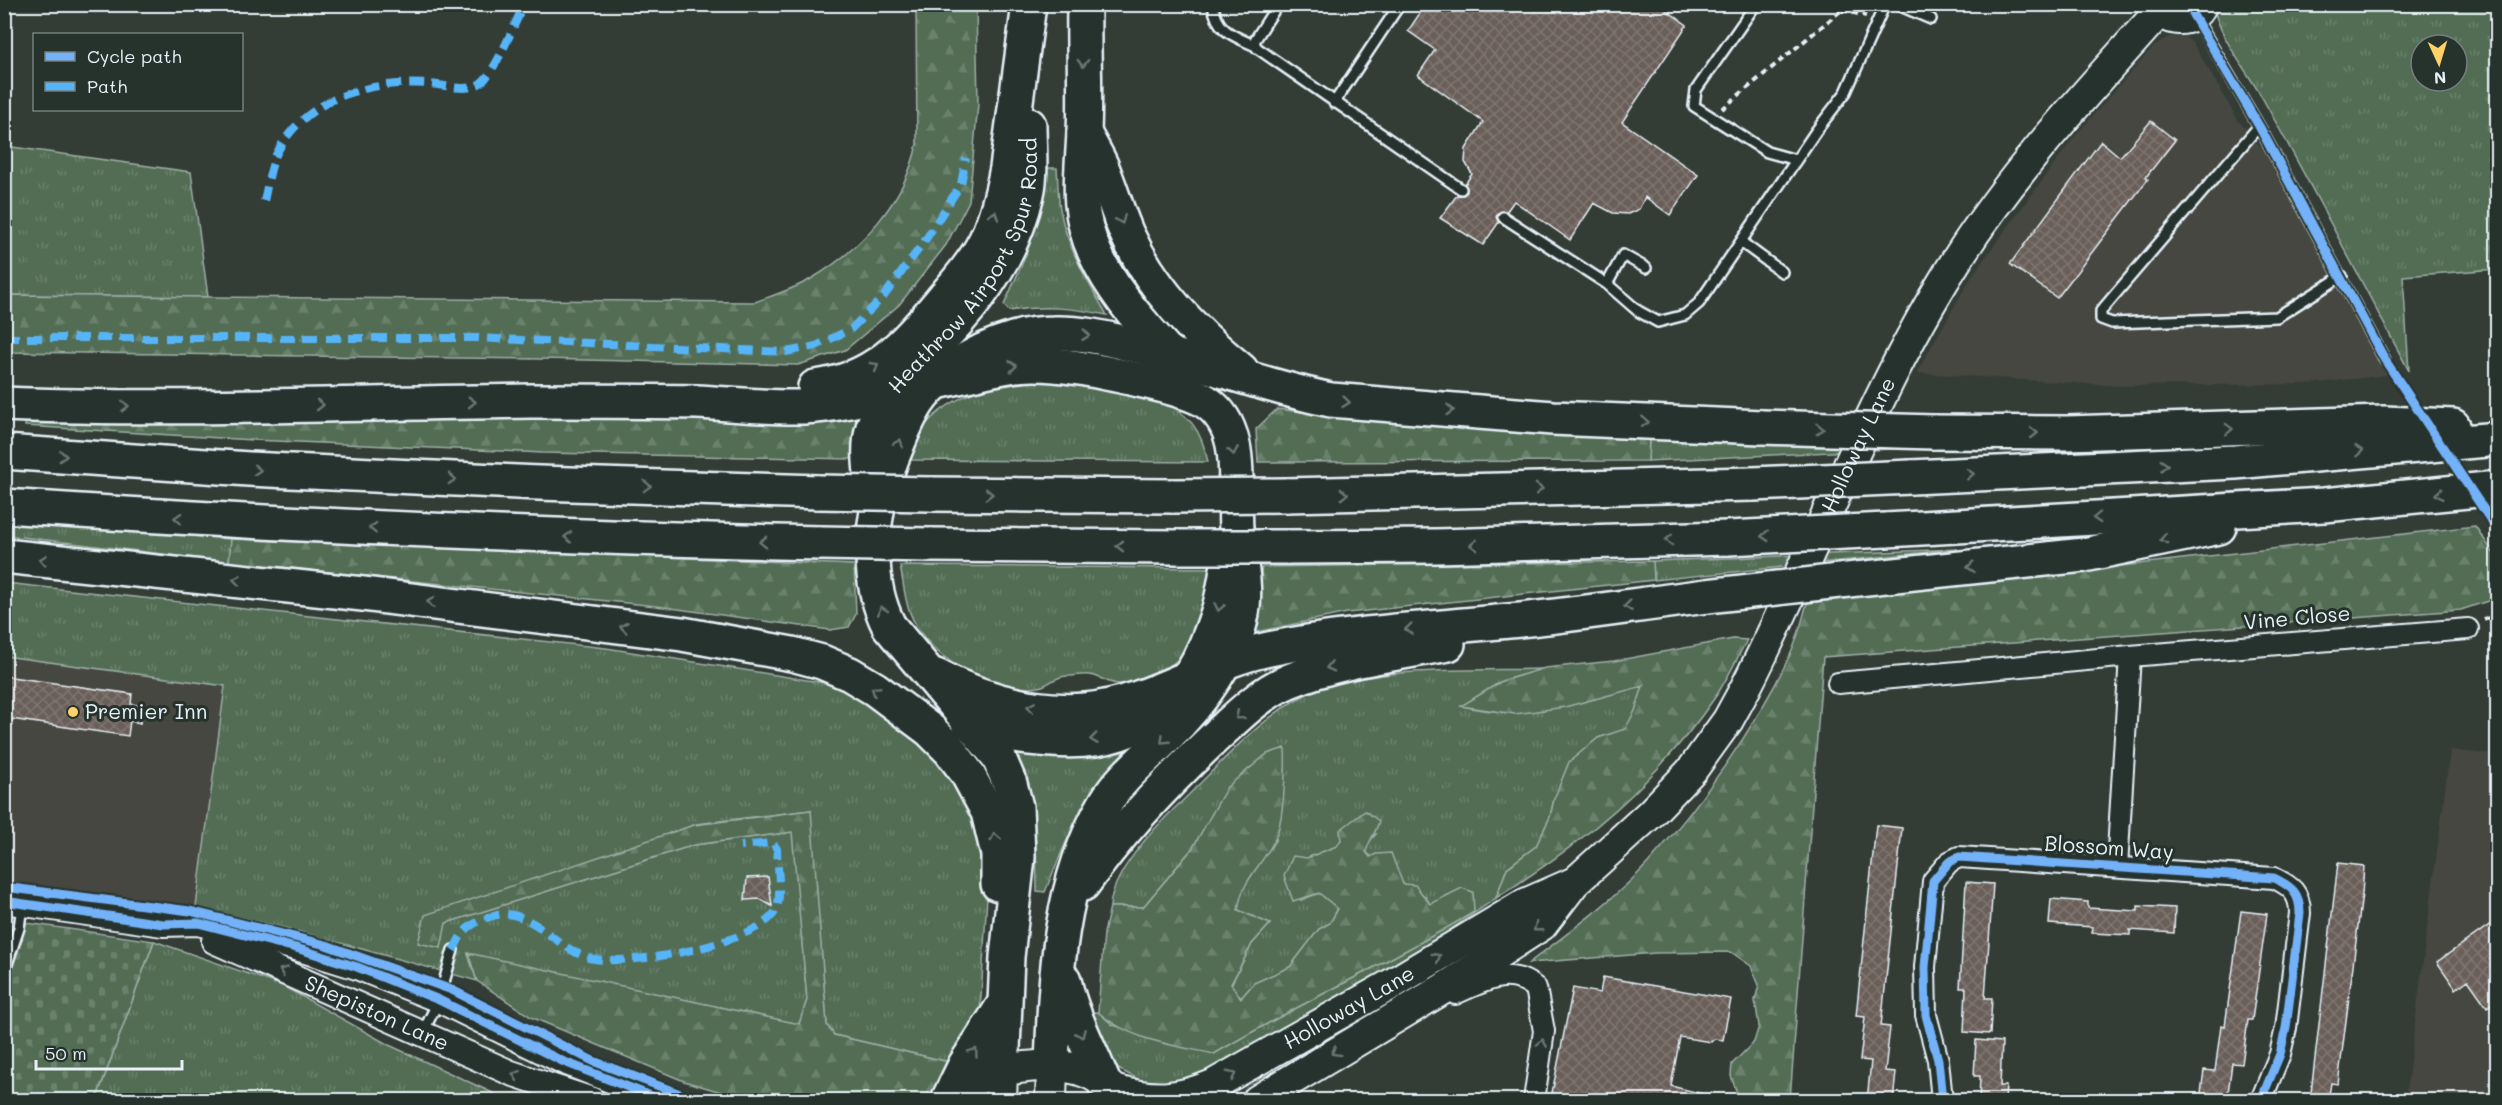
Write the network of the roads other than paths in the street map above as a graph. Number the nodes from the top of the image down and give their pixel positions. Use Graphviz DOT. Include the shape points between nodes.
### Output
graph roads {
  1 [pos="1084,4"];
  2 [pos="1213,4"];
  3 [pos="1278,4"];
  4 [pos="1400,4"];
  5 [pos="1756,4"];
  6 [pos="1885,4"];
  7 [pos="1896,4"];
  8 [pos="1028,8"];
  9 [pos="2157,8"];
  10 [pos="2198,10"];
  11 [pos="1931,19"];
  12 [pos="1256,46"];
  13 [pos="1334,103"];
  14 [pos="2259,126"];
  15 [pos="1084,133"];
  16 [pos="1796,160"];
  17 [pos="1461,189"];
  18 [pos="1503,217"];
  19 [pos="1741,242"];
  20 [pos="1646,268"];
  21 [pos="1782,272"];
  22 [pos="2342,276"];
  23 [pos="1607,284"];
  24 [pos="1168,353"];
  25 [pos="2385,360"];
  26 [pos="1253,380"];
  27 [pos="935,382"];
  28 [pos="893,392"];
  29 [pos="1206,401"];
  30 [pos="692,402"];
  31 [pos="4,404"];
  32 [pos="2498,429"];
  33 [pos="2498,439"];
  34 [pos="4,452"];
  35 [pos="2498,488"];
  36 [pos="2324,505"];
  37 [pos="4,506"];
  38 [pos="876,519"];
  39 [pos="1236,529"];
  40 [pos="4,556"];
  41 [pos="1509,621"];
  42 [pos="2468,629"];
  43 [pos="682,634"];
  44 [pos="2130,656"];
  45 [pos="1224,661"];
  46 [pos="929,673"];
  47 [pos="1191,674"];
  48 [pos="1838,683"];
  49 [pos="974,726"];
  50 [pos="2117,867"];
  51 [pos="1574,883"];
  52 [pos="13,903"];
  53 [pos="1068,905"];
  54 [pos="163,924"];
  55 [pos="453,950"];
  56 [pos="1007,957"];
  57 [pos="1058,958"];
  58 [pos="4,973"];
  59 [pos="439,1000"];
  60 [pos="1004,1004"];
  61 [pos="423,1033"];
  62 [pos="1366,1034"];
  63 [pos="1052,1067"];
  64 [pos="1002,1086"];
  65 [pos="1115,1091"];
  66 [pos="592,1101"];
  67 [pos="661,1101"];
  68 [pos="948,1101"];
  69 [pos="1051,1101"];
  70 [pos="1258,1101"];
  71 [pos="1534,1101"];
  72 [pos="1942,1101"];
  73 [pos="2261,1101"];
  1 -- 15 [label="highway, one-way"];
  2 -- 12 [label="lane" via="1218,24 1228,34"];
  3 -- 12 [label="lane" via="1255,40"];
  4 -- 13 [label="lane"];
  5 -- 16 [label="lane" via="1696,90 1694,106 1767,152"];
  6 -- 16 [label="lane" via="1846,92"];
  7 -- 11 [label="lane"];
  8 -- 28 [label="highway, Heathrow Airport Spur Road" via="1030,172 1028,193 1016,229 988,284"];
  30 -- 8 [label="highway, one-way" via="844,382 893,354 932,311 983,246 1002,193"];
  9 -- 10 [label="main road" via="2165,16 2180,20"];
  9 -- 51 [label="main road, Holloway Lane" via="2035,152 1957,260 1880,401 1764,653 1728,720 1672,792"];
  10 -- 14 [label="lane"];
  12 -- 13 [label="lane"];
  13 -- 17 [label="lane"];
  14 -- 22 [label="lane"];
  14 -- 22 [label="lane" via="2101,311 2101,319 2112,323 2277,317"];
  15 -- 24 [label="highway" via="1080,199 1087,234 1122,300"];
  15 -- 26 [label="highway, one-way" via="1127,234 1159,287 1194,330"];
  16 -- 19 [label="lane"];
  18 -- 23 [label="lane"];
  19 -- 21 [label="lane"];
  19 -- 23 [label="lane" via="1699,303 1685,315 1658,322 1638,311"];
  20 -- 23 [label="lane" via="1623,255"];
  22 -- 25 [label="lane"];
  24 -- 26 [label="highway"];
  27 -- 24 [label="highway, one-way" via="986,348 1031,335 1100,337"];
  24 -- 29 [label="highway"];
  26 -- 32 [label="highway, one-way, bridge" via="1300,394 1370,404 1553,418 1762,427 2067,433 2384,423"];
  27 -- 28 [label="highway"];
  27 -- 29 [label="highway, one-way" via="1010,366 1064,366 1156,384"];
  38 -- 27 [label="highway, one-way" via="899,441 920,400"];
  28 -- 30 [label="highway" via="804,407"];
  28 -- 38 [label="highway, Heathrow Airport Spur Road" via="876,417 870,441"];
  29 -- 39 [label="highway, one-way" via="1222,419 1233,446"];
  31 -- 30 [label="highway, one-way"];
  34 -- 33 [label="highway, one-way, bridge" via="528,483 819,492 1174,496 1753,484 2235,462"];
  35 -- 36 [label="highway, one-way"];
  36 -- 37 [label="highway, one-way, bridge" via="1728,538 1287,547 550,537 247,523"];
  36 -- 41 [label="highway, one-way, bridge" via="2084,555"];
  46 -- 38 [label="highway, one-way" via="898,640 881,612 874,570"];
  39 -- 45 [label="highway" via="1243,574 1243,609"];
  39 -- 47 [label="highway, one-way" via="1217,617"];
  43 -- 40 [label="highway, one-way" via="363,594"];
  41 -- 45 [label="highway, one-way" via="1332,636"];
  41 -- 53 [label="highway, one-way" via="1449,644 1321,669 1286,682 1259,699 1145,806"];
  42 -- 44 [label="street, Vine Close"];
  43 -- 49 [label="highway" via="757,628 809,637 875,664"];
  56 -- 43 [label="highway, one-way" via="999,918 998,854 988,812 967,773 930,730 875,689 822,662"];
  44 -- 48 [label="street, Vine Close"];
  44 -- 50 [label="street"];
  45 -- 47 [label="highway"];
  45 -- 53 [label="highway, one-way" via="1200,701 1132,769 1108,799 1074,871"];
  47 -- 46 [label="highway, one-way" via="1161,690 1112,706 1066,711 1011,704 967,692"];
  46 -- 49 [label="highway"];
  47 -- 49 [label="highway, one-way" via="1154,716 1112,737 1094,741 1036,739"];
  49 -- 56 [label="highway" via="998,756 1016,807 1017,879"];
  50 -- 72 [label="street, Blossom Way" via="1959,857 1940,871 1933,881 1924,994"];
  50 -- 73 [label="street, Blossom Way" via="2274,878 2296,892 2300,913 2286,1028"];
  51 -- 62 [label="main road, Holloway Lane, one-way" via="1542,925"];
  65 -- 51 [label="main road, Holloway Lane, one-way" via="1139,1097 1175,1098 1213,1085 1525,904"];
  52 -- 54 [label="street, Shepiston Lane"];
  52 -- 58 [label="lane" via="19,928"];
  53 -- 57 [label="highway"];
  54 -- 59 [label="street, Shepiston Lane" via="198,923 296,948"];
  61 -- 54 [label="street, Shepiston Lane, one-way" via="236,949"];
  55 -- 59 [label="lane"];
  56 -- 60 [label="highway"];
  57 -- 63 [label="highway"];
  57 -- 65 [label="highway, one-way" via="1069,1003"];
  59 -- 61 [label="lane"];
  59 -- 67 [label="street, Shepiston Lane" via="562,1061"];
  60 -- 64 [label="highway"];
  68 -- 60 [label="highway, one-way" via="964,1065"];
  66 -- 61 [label="street, Shepiston Lane, one-way" via="511,1073"];
  62 -- 70 [label="main road, Holloway Lane, one-way"];
  71 -- 62 [label="street, one-way" via="1544,1031 1536,988 1521,978 1508,976 1480,983"];
  63 -- 64 [label="main road, Holloway Lane" via="1022,1067"];
  63 -- 65 [label="main road, Holloway Lane" via="1088,1072"];
  63 -- 69 [label="main road"];
  64 -- 68 [label="main road, Holloway Lane" via="971,1083"];
}
